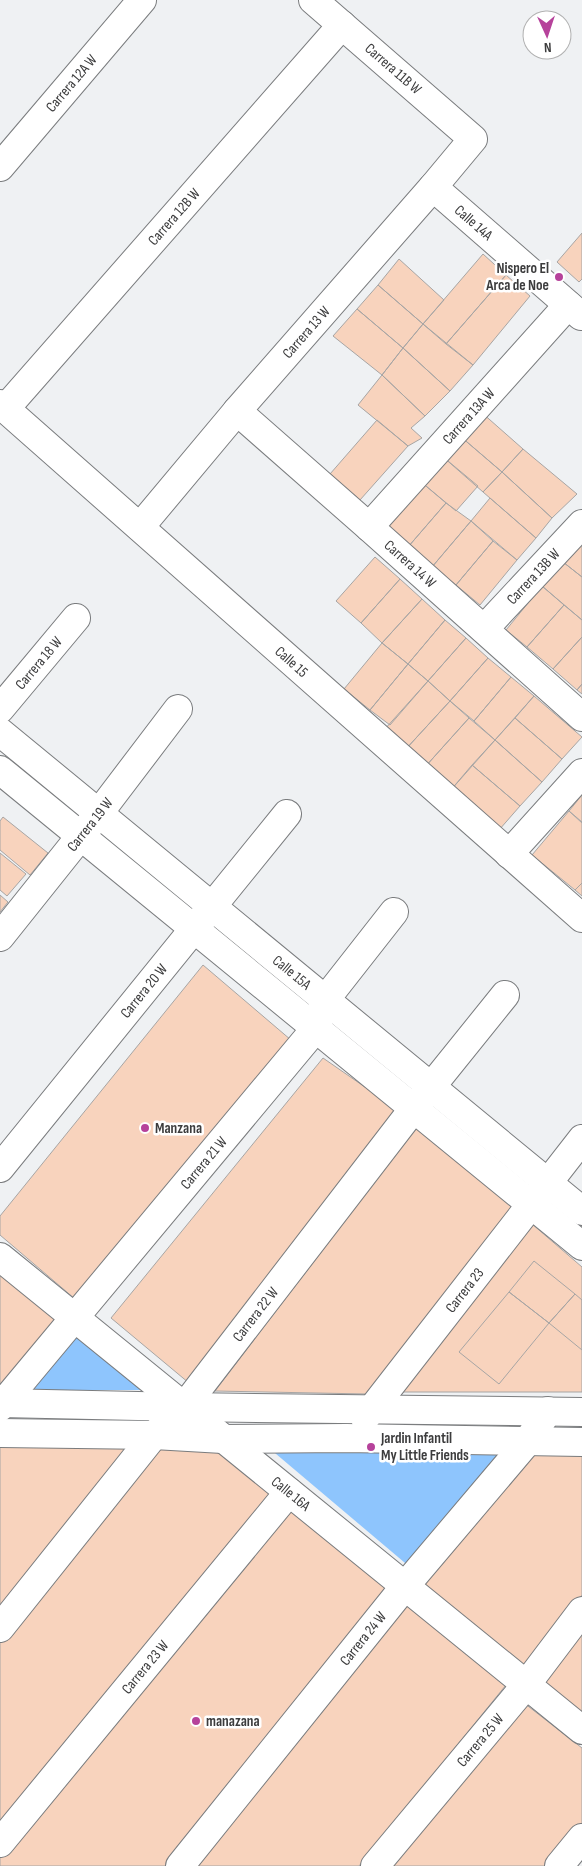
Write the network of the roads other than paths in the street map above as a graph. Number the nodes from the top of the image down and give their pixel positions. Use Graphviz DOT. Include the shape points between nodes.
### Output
graph roads {
  1 [pos="142,0"];
  2 [pos="313,0"];
  3 [pos="342,25"];
  4 [pos="473,138"];
  5 [pos="0,167"];
  6 [pos="434,187"];
  7 [pos="575,311"];
  8 [pos="3,406"];
  9 [pos="237,412"];
  10 [pos="582,524"];
  11 [pos="369,526"];
  12 [pos="140,527"];
  13 [pos="76,618"];
  14 [pos="484,629"];
  15 [pos="0,709"];
  16 [pos="178,709"];
  17 [pos="582,717"];
  18 [pos="0,732"];
  19 [pos="0,770"];
  20 [pos="582,772"];
  21 [pos="99,813"];
  22 [pos="287,814"];
  23 [pos="81,836"];
  24 [pos="509,854"];
  25 [pos="212,906"];
  26 [pos="394,912"];
  27 [pos="582,918"];
  28 [pos="194,928"];
  29 [pos="0,938"];
  30 [pos="505,995"];
  31 [pos="325,1000"];
  32 [pos="316,1028"];
  33 [pos="431,1087"];
  34 [pos="414,1108"];
  35 [pos="582,1139"];
  36 [pos="0,1168"];
  37 [pos="548,1184"];
  38 [pos="530,1204"];
  39 [pos="582,1211"];
  40 [pos="582,1246"];
  41 [pos="0,1257"];
  42 [pos="75,1317"];
  43 [pos="1,1404"];
  44 [pos="184,1407"];
  45 [pos="374,1408"];
  46 [pos="548,1411"];
  47 [pos="582,1412"];
  48 [pos="0,1433"];
  49 [pos="154,1435"];
  50 [pos="346,1438"];
  51 [pos="223,1439"];
  52 [pos="527,1442"];
  53 [pos="582,1442"];
  54 [pos="289,1492"];
  55 [pos="405,1586"];
  56 [pos="582,1611"];
  57 [pos="0,1628"];
  58 [pos="526,1685"];
  59 [pos="582,1730"];
  60 [pos="582,1838"];
  61 [pos="0,1843"];
  62 [pos="180,1866"];
  63 [pos="375,1866"];
  64 [pos="559,1866"];
  1 -- 5 [label="street, Carrera 12A W"];
  2 -- 3 [label="street, Carrera 11B W"];
  3 -- 4 [label="street, Carrera 11B W"];
  3 -- 8 [label="street, Carrera 12B W"];
  4 -- 6 [label="street, Carrera 13 W"];
  6 -- 7 [label="street, Calle 14A"];
  6 -- 9 [label="street, Carrera 13 W"];
  7 -- 11 [label="street, Carrera 13A W"];
  8 -- 12 [label="street, Calle 15"];
  9 -- 11 [label="street, Carrera 14 W"];
  9 -- 12 [label="street, Carrera 13 W"];
  10 -- 14 [label="street, Carrera 13B W"];
  11 -- 14 [label="street, Carrera 14 W"];
  12 -- 24 [label="street, Calle 15"];
  13 -- 15 [label="street, Carrera 18 W"];
  14 -- 17 [label="street, Carrera 14 W"];
  16 -- 21 [label="street, Carrera 19 W"];
  18 -- 21 [label="street, Calle 15A"];
  19 -- 23 [label="street, Calle 15A"];
  20 -- 24 [label="street"];
  21 -- 23 [label="street, Carrera 19 W"];
  21 -- 25 [label="street, Calle 15A"];
  22 -- 25 [label="street, Carrera 20 W"];
  23 -- 28 [label="street, Calle 15A"];
  23 -- 29 [label="street, Carrera 19 W"];
  24 -- 27 [label="street, Calle 15"];
  25 -- 28 [label="street, Carrera 20 W"];
  25 -- 31 [label="street, Calle 15A"];
  26 -- 31 [label="street, Carrera 21 W"];
  28 -- 32 [label="street, Calle 15A"];
  28 -- 36 [label="street, Carrera 20 W"];
  30 -- 33 [label="street, Carrera 22 W"];
  31 -- 32 [label="street, Carrera 21 W"];
  31 -- 33 [label="street, Calle 15A"];
  32 -- 34 [label="street, Calle 15A"];
  32 -- 42 [label="street, Carrera 21 W"];
  33 -- 34 [label="street, Carrera 22 W"];
  33 -- 37 [label="street, Calle 15A"];
  34 -- 38 [label="street, Calle 15A"];
  34 -- 44 [label="street, Carrera 22 W"];
  35 -- 37 [label="street, Carrera 23"];
  37 -- 38 [label="street, Carrera 23"];
  37 -- 39 [label="street, Calle 15A"];
  38 -- 40 [label="street, Calle 15A"];
  38 -- 45 [label="street, Carrera 23"];
  41 -- 42 [label="street, Calle 16A"];
  42 -- 43 [label="street, Carrera 21 W"];
  42 -- 44 [label="street, Calle 16A"];
  43 -- 44 [label="street"];
  44 -- 45 [label="street"];
  44 -- 49 [label="street, Carrera 22 W"];
  44 -- 51 [label="street, Calle 16A"];
  45 -- 46 [label="street"];
  45 -- 50 [label="street, Carrera 23"];
  46 -- 47 [label="street"];
  46 -- 52 [label="street, Carrera 24 W"];
  48 -- 49 [label="street"];
  49 -- 51 [label="street"];
  49 -- 57 [label="street, Carrera 22 W"];
  50 -- 51 [label="street"];
  50 -- 52 [label="street"];
  51 -- 54 [label="street, Calle 16A"];
  52 -- 53 [label="street"];
  52 -- 55 [label="street, Carrera 24 W"];
  54 -- 55 [label="street, Calle 16A"];
  54 -- 61 [label="street, Carrera 23 W"];
  55 -- 58 [label="street, Calle 16A"];
  55 -- 62 [label="street, Carrera 24 W"];
  56 -- 58 [label="street, Carrera 25 W"];
  58 -- 59 [label="street, Calle 16A"];
  58 -- 63 [label="street, Carrera 25 W"];
  60 -- 64 [label="street"];
}
